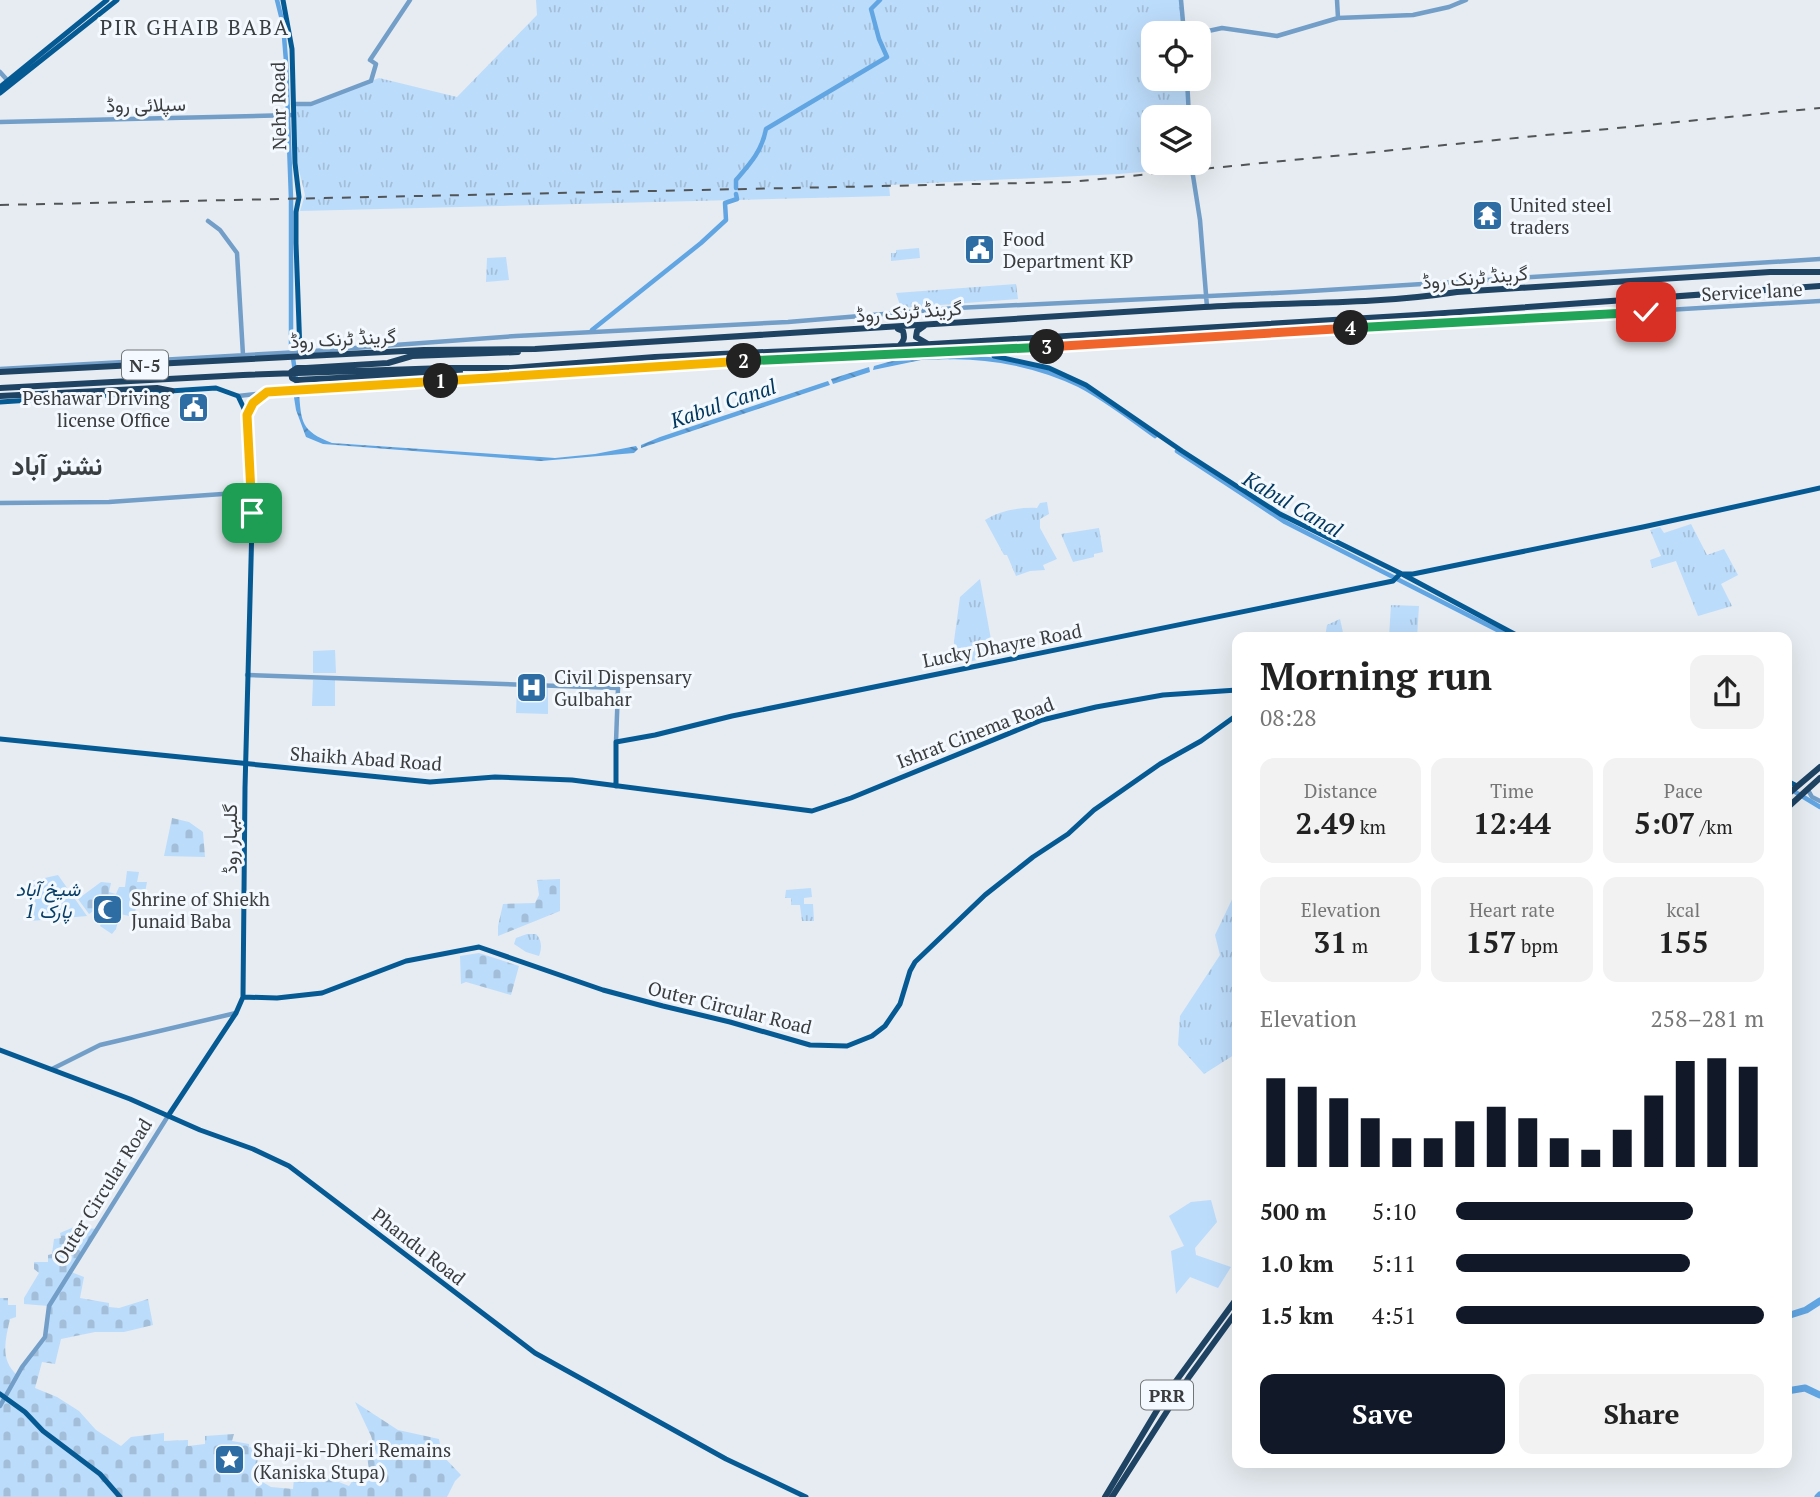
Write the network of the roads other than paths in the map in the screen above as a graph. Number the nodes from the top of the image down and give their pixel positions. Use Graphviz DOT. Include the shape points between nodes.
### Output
graph roads {
  1 [pos="107,0"];
  2 [pos="117,0"];
  3 [pos="283,0"];
  4 [pos="410,0"];
  5 [pos="1181,0"];
  6 [pos="1337,0"];
  7 [pos="1466,0"];
  8 [pos="92,16"];
  9 [pos="1338,18"];
  10 [pos="1183,21"];
  11 [pos="1211,30"];
  12 [pos="28,67"];
  13 [pos="0,72"];
  14 [pos="8,81"];
  15 [pos="0,90"];
  16 [pos="293,104"];
  17 [pos="293,115"];
  18 [pos="0,122"];
  19 [pos="1193,175"];
  20 [pos="208,221"];
  21 [pos="1820,259"];
  22 [pos="1820,270"];
  23 [pos="1770,272"];
  24 [pos="1820,288"];
  25 [pos="1771,290"];
  26 [pos="1208,294"];
  27 [pos="1658,297"];
  28 [pos="1820,301"];
  29 [pos="1207,307"];
  30 [pos="1646,312"];
  31 [pos="925,326"];
  32 [pos="1208,326"];
  33 [pos="893,328"];
  34 [pos="1205,337"];
  35 [pos="929,344"];
  36 [pos="438,345"];
  37 [pos="899,346"];
  38 [pos="535,349"];
  39 [pos="987,350"];
  40 [pos="299,353"];
  41 [pos="243,355"];
  42 [pos="289,355"];
  43 [pos="994,356"];
  44 [pos="655,357"];
  45 [pos="656,367"];
  46 [pos="486,369"];
  47 [pos="0,371"];
  48 [pos="511,372"];
  49 [pos="0,388"];
  50 [pos="172,391"];
  51 [pos="267,392"];
  52 [pos="238,396"];
  53 [pos="0,399"];
  54 [pos="247,415"];
  55 [pos="1820,488"];
  56 [pos="251,492"];
  57 [pos="0,503"];
  58 [pos="1399,577"];
  59 [pos="1510,632"];
  60 [pos="247,675"];
  61 [pos="1232,690"];
  62 [pos="1232,719"];
  63 [pos="0,738"];
  64 [pos="616,742"];
  65 [pos="246,764"];
  66 [pos="1820,767"];
  67 [pos="1820,778"];
  68 [pos="1792,784"];
  69 [pos="616,786"];
  70 [pos="1796,786"];
  71 [pos="1792,790"];
  72 [pos="1807,791"];
  73 [pos="1820,801"];
  74 [pos="1792,804"];
  75 [pos="812,811"];
  76 [pos="243,997"];
  77 [pos="236,1013"];
  78 [pos="0,1050"];
  79 [pos="52,1069"];
  80 [pos="167,1116"];
  81 [pos="1232,1305"];
  82 [pos="1232,1318"];
  83 [pos="2,1395"];
  84 [pos="0,1406"];
  85 [pos="120,1497"];
  86 [pos="806,1497"];
  87 [pos="1105,1497"];
  88 [pos="1112,1497"];
  1 -- 8 [label="main road"];
  2 -- 8 [label="main road"];
  3 -- 16 [label="main road, Nehr Road" via="292,49"];
  4 -- 16 [label="street" via="370,60 376,64 372,81 311,104"];
  5 -- 10 [label="street"];
  6 -- 9 [label="street"];
  7 -- 9 [label="street" via="1412,15"];
  8 -- 12 [label="main road"];
  9 -- 11 [label="street" via="1277,36"];
  12 -- 14 [label="main road"];
  12 -- 15 [label="main road"];
  13 -- 14 [label="street"];
  14 -- 15 [label="main road"];
  16 -- 17 [label="main road, Nehr Road"];
  17 -- 18 [label="street, سپلائی روڈ"];
  17 -- 40 [label="main road, Nehr Road" via="299,197"];
  19 -- 26 [label="street"];
  20 -- 41 [label="street" via="237,253"];
  21 -- 26 [label="street"];
  22 -- 23 [label="highway"];
  22 -- 23 [label="highway, گرینڈ ٹرنک روڈ / N-5"];
  23 -- 29 [label="highway, گرینڈ ٹرنک روڈ / N-5" via="1360,302"];
  24 -- 25 [label="highway"];
  24 -- 25 [label="highway, گرینڈ ٹرنک روڈ / N-5"];
  25 -- 27 [label="highway, گرینڈ ٹرنک روڈ / N-5"];
  26 -- 29 [label="street"];
  26 -- 36 [label="street"];
  27 -- 30 [label="highway"];
  27 -- 32 [label="highway, گرینڈ ٹرنک روڈ / N-5"];
  28 -- 30 [label="street, Service lane"];
  29 -- 31 [label="highway, گرینڈ ٹرنک روڈ / N-5"];
  30 -- 34 [label="street, Service lane"];
  31 -- 33 [label="highway, گرینڈ ٹرنک روڈ / N-5"];
  31 -- 35 [label="highway" via="916,337"];
  32 -- 34 [label="street"];
  32 -- 35 [label="highway, گرینڈ ٹرنک روڈ / N-5"];
  33 -- 37 [label="highway" via="902,331"];
  33 -- 38 [label="highway, گرینڈ ٹرنک روڈ / N-5"];
  34 -- 39 [label="street, Service lane"];
  35 -- 37 [label="highway, گرینڈ ٹرنک روڈ / N-5"];
  36 -- 38 [label="highway, گرینڈ ٹرنک روڈ / N-5"];
  36 -- 40 [label="highway, گرینڈ ٹرنک روڈ / N-5"];
  37 -- 44 [label="highway, گرینڈ ٹرنک روڈ / N-5"];
  38 -- 46 [label="highway" via="411,356 388,363 291,372 293,379 301,380"];
  39 -- 43 [label="street"];
  39 -- 45 [label="street, Service lane"];
  40 -- 42 [label="highway, گرینڈ ٹرنک روڈ / N-5"];
  41 -- 42 [label="street"];
  41 -- 47 [label="street"];
  42 -- 47 [label="highway, گرینڈ ٹرنک روڈ / N-5"];
  43 -- 58 [label="main road" via="1049,368 1086,384 1280,514"];
  44 -- 45 [label="street"];
  44 -- 48 [label="highway, گرینڈ ٹرنک روڈ / N-5"];
  45 -- 48 [label="street, Service lane"];
  46 -- 48 [label="highway, گرینڈ ٹرنک روڈ / N-5"];
  46 -- 49 [label="highway, گرینڈ ٹرنک روڈ / N-5"];
  48 -- 51 [label="street, Service lane"];
  50 -- 52 [label="main road" via="216,388"];
  50 -- 53 [label="highway" via="157,388"];
  51 -- 52 [label="street, Service lane"];
  51 -- 54 [label="street"];
  52 -- 54 [label="main road"];
  54 -- 56 [label="main road, گلبہار روڈ"];
  55 -- 58 [label="main road, Lucky Dhayre Road"];
  56 -- 57 [label="street" via="107,502"];
  56 -- 60 [label="main road, گلبہار روڈ"];
  58 -- 59 [label="main road"];
  58 -- 64 [label="main road, Lucky Dhayre Road"];
  60 -- 64 [label="street" via="618,688"];
  60 -- 65 [label="main road, گلبہار روڈ"];
  61 -- 75 [label="main road, Ishrat Cinema Road" via="1163,695 1042,720"];
  62 -- 76 [label="main road, Outer Circular Road" via="1094,810 985,895 915,962 900,1004 885,1026 847,1046 810,1045 603,990 479,947 406,961 336,990 308,996"];
  63 -- 65 [label="main road, Shaikh Abad Road"];
  64 -- 69 [label="main road"];
  65 -- 69 [label="main road, Shaikh Abad Road" via="430,782 495,777"];
  65 -- 76 [label="main road, گلبہار روڈ"];
  66 -- 70 [label="highway"];
  67 -- 72 [label="highway"];
  68 -- 70 [label="main road"];
  69 -- 75 [label="main road, Shaikh Abad Road"];
  70 -- 71 [label="highway"];
  72 -- 73 [label="street"];
  72 -- 74 [label="highway"];
  76 -- 77 [label="main road, Outer Circular Road"];
  77 -- 79 [label="street" via="100,1045"];
  77 -- 80 [label="main road, Outer Circular Road"];
  78 -- 79 [label="main road, Phandu Road"];
  79 -- 80 [label="main road, Phandu Road"];
  80 -- 83 [label="street, Outer Circular Road" via="49,1306 45,1337"];
  80 -- 86 [label="main road, Phandu Road" via="289,1166 535,1353 726,1459"];
  81 -- 87 [label="highway, PRR" via="1168,1392"];
  82 -- 88 [label="highway, PRR"];
  83 -- 84 [label="street, Outer Circular Road"];
  83 -- 85 [label="main road" via="100,1474"];
}
